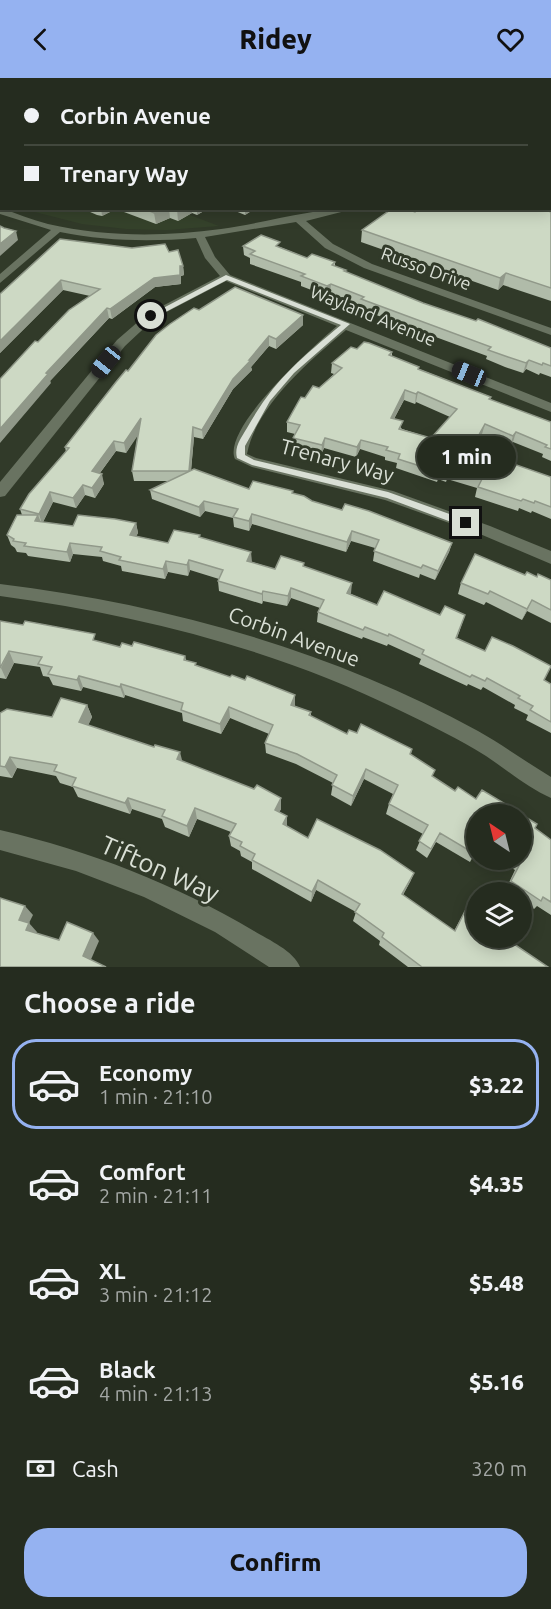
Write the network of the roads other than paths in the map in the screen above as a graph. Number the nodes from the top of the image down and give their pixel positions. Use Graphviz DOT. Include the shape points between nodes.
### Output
graph roads {
  1 [pos="344,210"];
  2 [pos="0,211"];
  3 [pos="299,220"];
  4 [pos="58,229"];
  5 [pos="200,236"];
  6 [pos="226,277"];
  7 [pos="0,280"];
  8 [pos="346,324"];
  9 [pos="551,332"];
  10 [pos="551,408"];
  11 [pos="0,492"];
  12 [pos="551,558"];
  13 [pos="0,590"];
  14 [pos="551,788"];
  15 [pos="0,840"];
  16 [pos="289,967"];
  1 -- 3 [label="street"];
  2 -- 4 [label="street"];
  3 -- 5 [label="street"];
  3 -- 9 [label="street, Russo Drive" via="329,246 368,266"];
  4 -- 5 [label="street" via="132,238"];
  4 -- 7 [label="street"];
  5 -- 6 [label="street" via="210,258"];
  6 -- 8 [label="street, Wayland Avenue"];
  6 -- 11 [label="street" via="151,316 121,343"];
  8 -- 10 [label="street, Wayland Avenue"];
  8 -- 12 [label="street, Trenary Way" via="291,371 267,400 241,446 240,456 388,495"];
  13 -- 14 [label="street, Corbin Avenue" via="118,607 228,635 346,679 460,731"];
  15 -- 16 [label="street, Tifton Way" via="52,851 176,900"];
}
